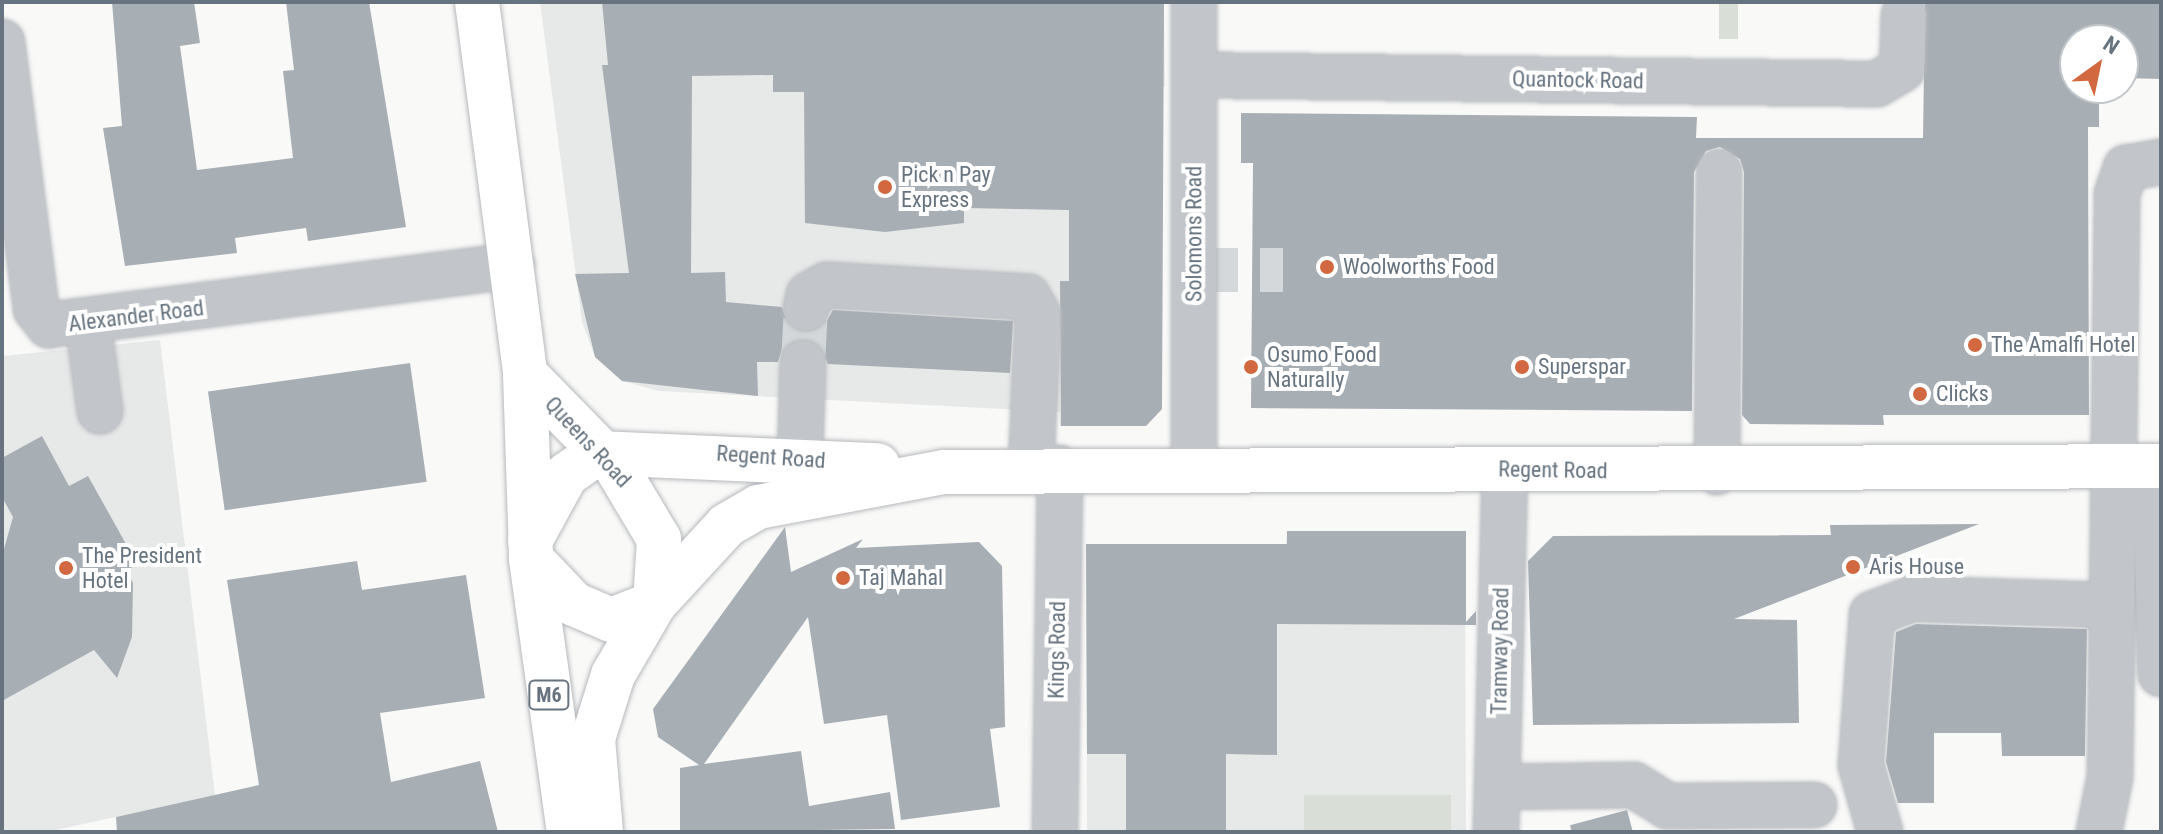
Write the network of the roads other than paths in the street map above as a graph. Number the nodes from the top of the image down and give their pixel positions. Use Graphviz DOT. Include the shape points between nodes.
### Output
graph roads {
  1 [pos="477,2"];
  2 [pos="1194,2"];
  3 [pos="1904,15"];
  4 [pos="2,42"];
  5 [pos="1194,75"];
  6 [pos="2161,162"];
  7 [pos="1719,172"];
  8 [pos="512,266"];
  9 [pos="806,308"];
  10 [pos="88,323"];
  11 [pos="803,363"];
  12 [pos="525,374"];
  13 [pos="100,411"];
  14 [pos="598,453"];
  15 [pos="800,458"];
  16 [pos="2112,466"];
  17 [pos="2158,466"];
  18 [pos="1194,467"];
  19 [pos="1046,468"];
  20 [pos="1505,470"];
  21 [pos="944,472"];
  22 [pos="1717,472"];
  23 [pos="531,550"];
  24 [pos="655,603"];
  25 [pos="2108,605"];
  26 [pos="2161,665"];
  27 [pos="2161,674"];
  28 [pos="1497,787"];
  29 [pos="1814,805"];
  30 [pos="569,832"];
  31 [pos="601,832"];
  32 [pos="1055,832"];
  33 [pos="1496,832"];
  34 [pos="1880,832"];
  35 [pos="2099,832"];
  1 -- 8 [label="main road, Queens Road / M6"];
  2 -- 5 [label="street, Solomons Road"];
  3 -- 5 [label="street, Quantock Road" via="1902,69 1877,84"];
  4 -- 10 [label="street, Alexander Road" via="36,309 49,325"];
  5 -- 18 [label="street, Solomons Road"];
  6 -- 16 [label="street" via="2134,164 2119,177"];
  7 -- 22 [label="street"];
  8 -- 10 [label="street, Alexander Road"];
  8 -- 12 [label="main road, Queens Road / M6"];
  9 -- 19 [label="street, Kings Road" via="809,295 827,285 1028,297 1038,315"];
  10 -- 13 [label="street"];
  11 -- 15 [label="street"];
  12 -- 14 [label="main road, Queens Road / M6"];
  12 -- 23 [label="main road, Queens Road / M6"];
  14 -- 15 [label="main road, Regent Road"];
  14 -- 23 [label="main road" via="566,475"];
  14 -- 24 [label="main road, Queens Road / M6" via="642,502 659,539"];
  15 -- 21 [label="main road, Regent Road"];
  16 -- 17 [label="main road, Regent Road"];
  16 -- 22 [label="main road, Regent Road"];
  16 -- 25 [label="street"];
  17 -- 26 [label="street"];
  18 -- 19 [label="main road, Regent Road"];
  18 -- 20 [label="main road, Regent Road"];
  19 -- 21 [label="main road, Regent Road"];
  19 -- 32 [label="street, Kings Road"];
  20 -- 22 [label="main road, Regent Road"];
  20 -- 28 [label="street, Tramway Road"];
  21 -- 24 [label="main road, Regent Road" via="758,507 727,525"];
  23 -- 24 [label="main road" via="574,604 611,620"];
  23 -- 30 [label="main road, Queens Road / M6"];
  24 -- 31 [label="main road, Queens Road / M6" via="613,675 595,731"];
  25 -- 34 [label="street" via="1912,599 1872,614 1861,765"];
  25 -- 35 [label="street" via="2110,777"];
  26 -- 27 [label="street"];
  28 -- 29 [label="street" via="1634,785 1667,806"];
  28 -- 33 [label="street, Tramway Road"];
}
